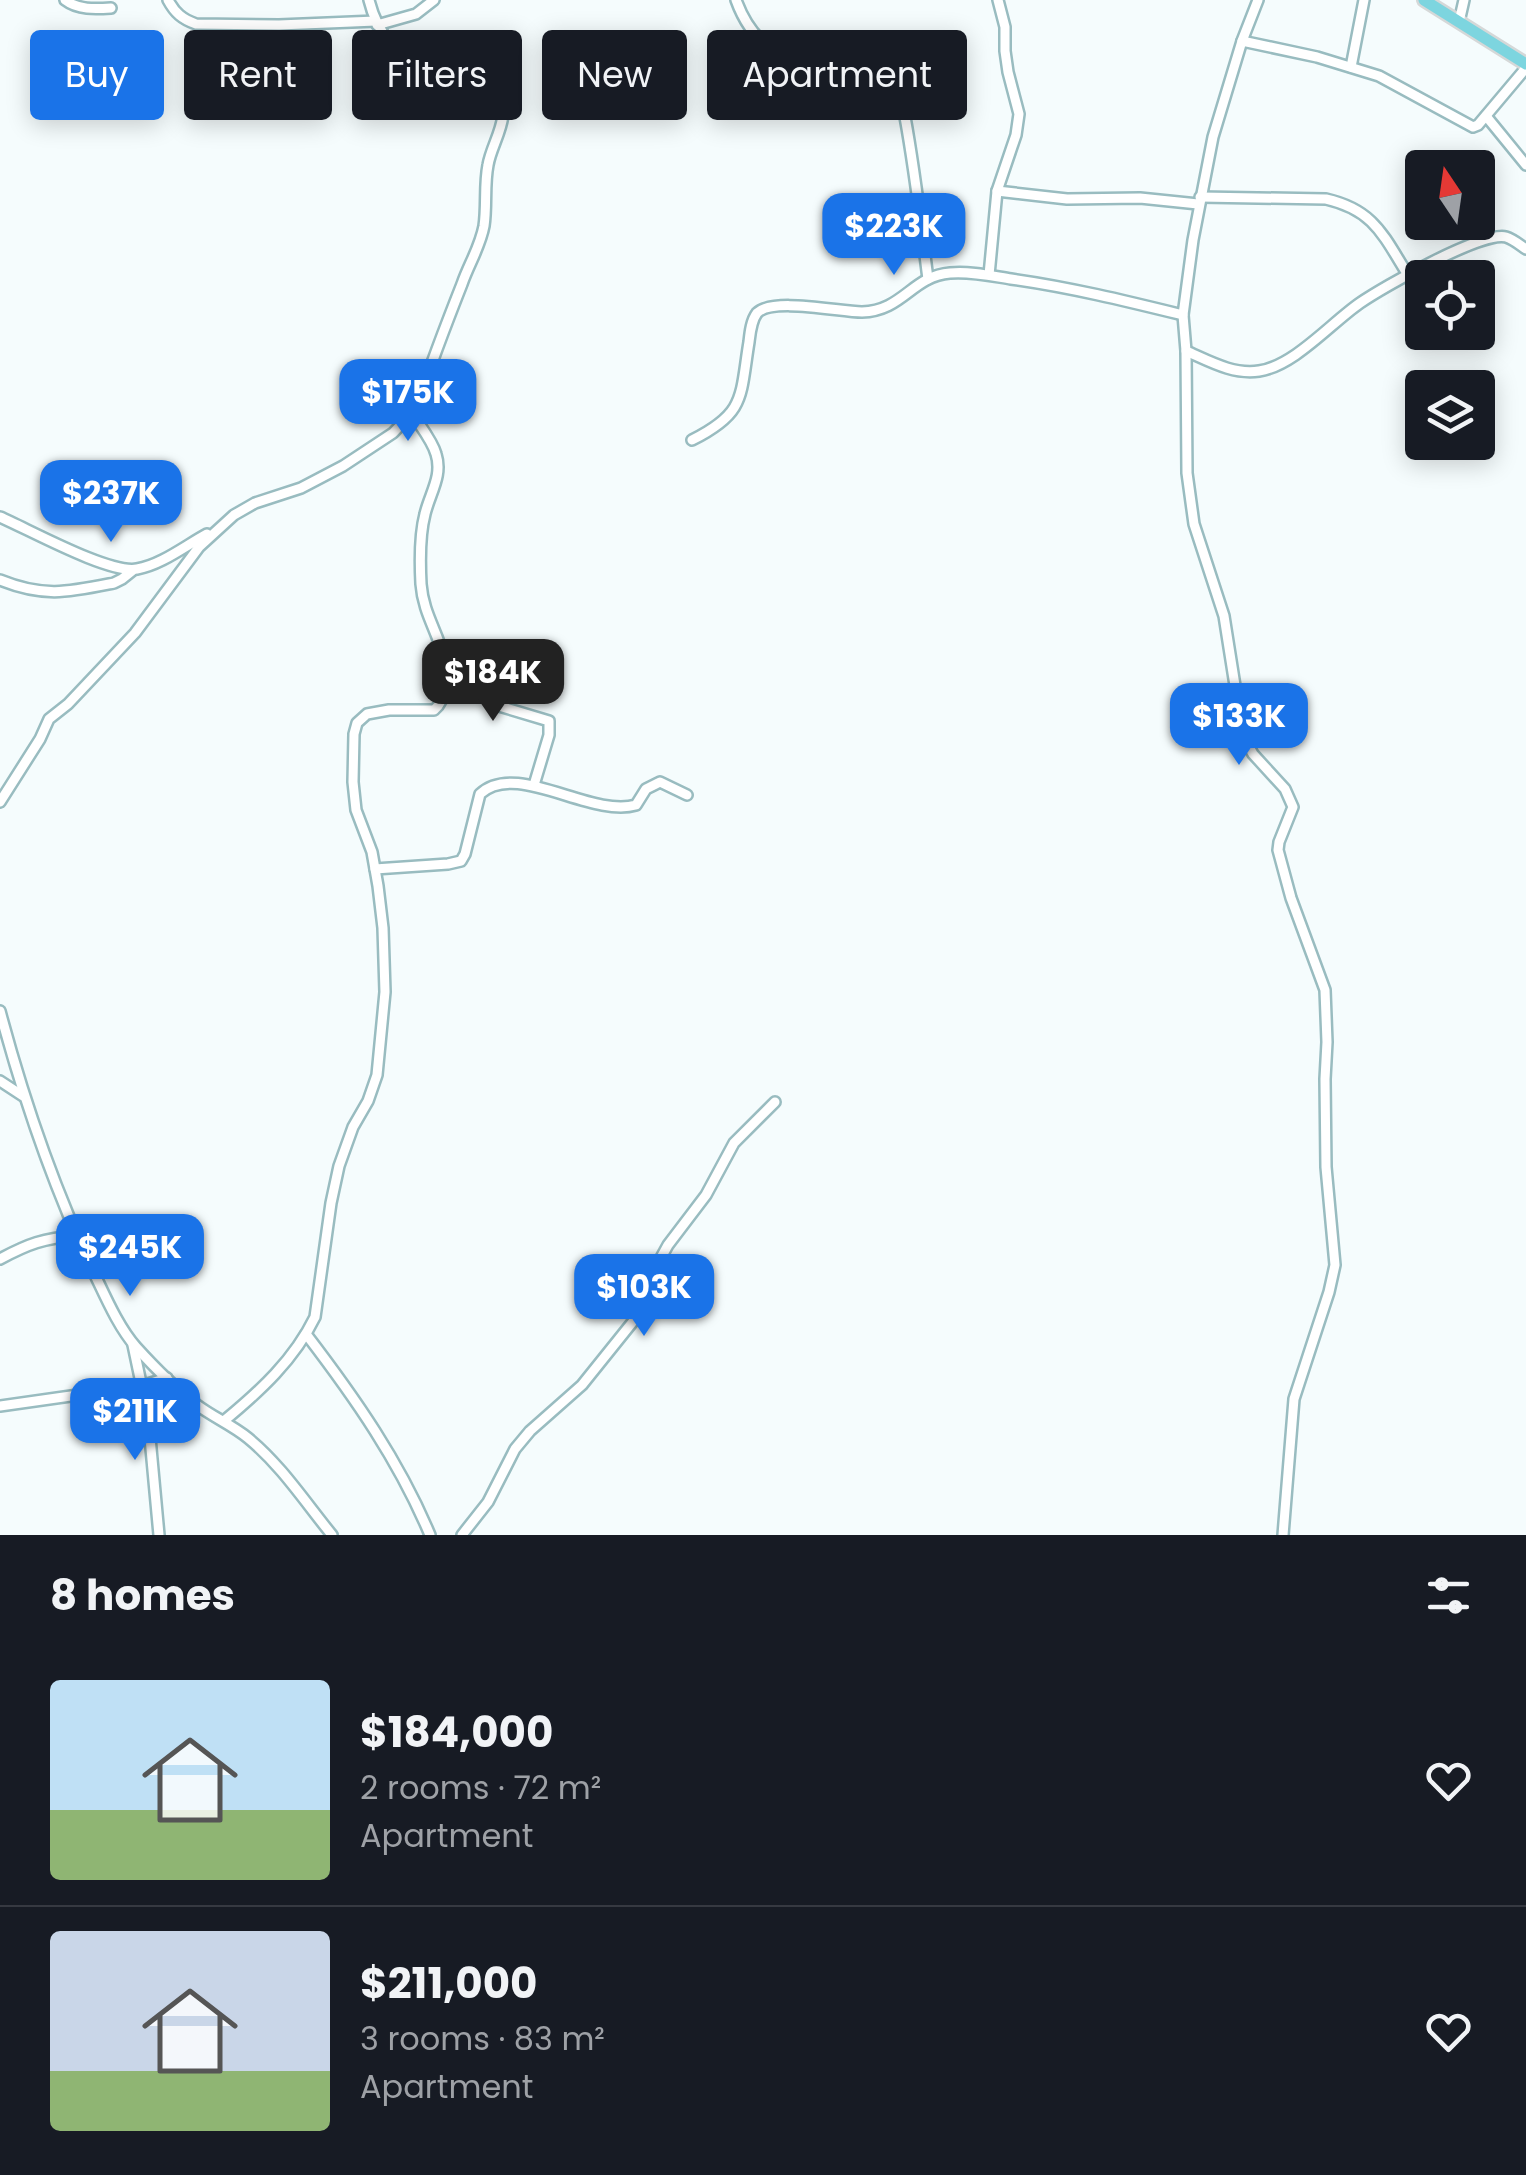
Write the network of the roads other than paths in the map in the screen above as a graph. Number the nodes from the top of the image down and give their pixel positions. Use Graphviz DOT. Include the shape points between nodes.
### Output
graph roads {
  1 [pos="65,0"];
  2 [pos="168,0"];
  3 [pos="370,0"];
  4 [pos="434,0"];
  5 [pos="736,0"];
  6 [pos="998,0"];
  7 [pos="1258,0"];
  8 [pos="1364,0"];
  9 [pos="1424,0"];
  10 [pos="1464,0"];
  11 [pos="111,8"];
  12 [pos="1458,22"];
  13 [pos="377,23"];
  14 [pos="1242,40"];
  15 [pos="1526,66"];
  16 [pos="1350,67"];
  17 [pos="1486,116"];
  18 [pos="1526,165"];
  19 [pos="997,191"];
  20 [pos="1199,200"];
  21 [pos="1526,249"];
  22 [pos="1437,260"];
  23 [pos="1405,271"];
  24 [pos="989,275"];
  25 [pos="1405,277"];
  26 [pos="928,279"];
  27 [pos="1183,315"];
  28 [pos="1186,350"];
  29 [pos="412,413"];
  30 [pos="692,440"];
  31 [pos="0,518"];
  32 [pos="222,526"];
  33 [pos="132,571"];
  34 [pos="0,580"];
  35 [pos="446,662"];
  36 [pos="534,785"];
  37 [pos="687,795"];
  38 [pos="0,802"];
  39 [pos="375,869"];
  40 [pos="0,1011"];
  41 [pos="0,1081"];
  42 [pos="25,1098"];
  43 [pos="775,1102"];
  44 [pos="76,1236"];
  45 [pos="0,1259"];
  46 [pos="306,1334"];
  47 [pos="133,1344"];
  48 [pos="167,1378"];
  49 [pos="141,1386"];
  50 [pos="0,1406"];
  51 [pos="225,1420"];
  52 [pos="159,1535"];
  53 [pos="332,1535"];
  54 [pos="430,1535"];
  55 [pos="462,1535"];
  56 [pos="1284,1535"];
  1 -- 11 [label="street"];
  2 -- 13 [label="street" via="196,24"];
  3 -- 13 [label="street"];
  4 -- 13 [label="street" via="416,14"];
  5 -- 26 [label="street" via="768,48 816,64 874,66 898,82"];
  6 -- 19 [label="street" via="1019,114"];
  7 -- 14 [label="street"];
  8 -- 16 [label="street"];
  9 -- 12 [label="main road"];
  10 -- 12 [label="street"];
  12 -- 15 [label="main road"];
  13 -- 29 [label="street" via="405,57 428,72 496,92 503,109 488,163 479,245"];
  14 -- 16 [label="street"];
  14 -- 20 [label="street"];
  15 -- 17 [label="street"];
  16 -- 17 [label="street" via="1380,76 1468,125"];
  17 -- 18 [label="street"];
  19 -- 20 [label="street"];
  19 -- 24 [label="street"];
  20 -- 23 [label="street" via="1326,200 1356,208"];
  20 -- 27 [label="street"];
  21 -- 22 [label="street" via="1504,236"];
  24 -- 26 [label="street" via="948,272"];
  24 -- 27 [label="street"];
  25 -- 28 [label="street" via="1278,366 1238,371"];
  26 -- 30 [label="street" via="884,310 789,306 758,312 734,411"];
  27 -- 28 [label="street"];
  28 -- 56 [label="street" via="1194,524 1224,616 1243,736 1293,807 1278,850 1325,990 1325,1130 1335,1265 1294,1398"];
  29 -- 32 [label="street" via="344,466 255,503"];
  29 -- 35 [label="street" via="436,451 437,482 422,530 421,585"];
  31 -- 33 [label="street"];
  32 -- 33 [label="street"];
  32 -- 38 [label="street" via="135,632 49,719"];
  33 -- 34 [label="street" via="114,582 56,593"];
  35 -- 36 [label="street" via="460,678 490,688 499,706 548,721"];
  35 -- 39 [label="street" via="438,707 368,714 357,723 356,810"];
  36 -- 37 [label="street" via="619,807 636,805 660,782"];
  36 -- 39 [label="street" via="498,784 480,794 461,861"];
  39 -- 46 [label="street" via="384,928 377,1075 339,1166 318,1299"];
  40 -- 42 [label="street"];
  41 -- 42 [label="street"];
  42 -- 44 [label="street"];
  43 -- 55 [label="street" via="734,1143 668,1245 635,1319 582,1385 515,1449"];
  44 -- 45 [label="street" via="33,1242"];
  44 -- 47 [label="street"];
  46 -- 51 [label="street" via="278,1372"];
  46 -- 54 [label="street" via="371,1421"];
  47 -- 48 [label="street"];
  47 -- 49 [label="street"];
  48 -- 49 [label="street"];
  48 -- 51 [label="street"];
  49 -- 50 [label="street"];
  49 -- 52 [label="street"];
  51 -- 53 [label="street" via="270,1460"];
}
